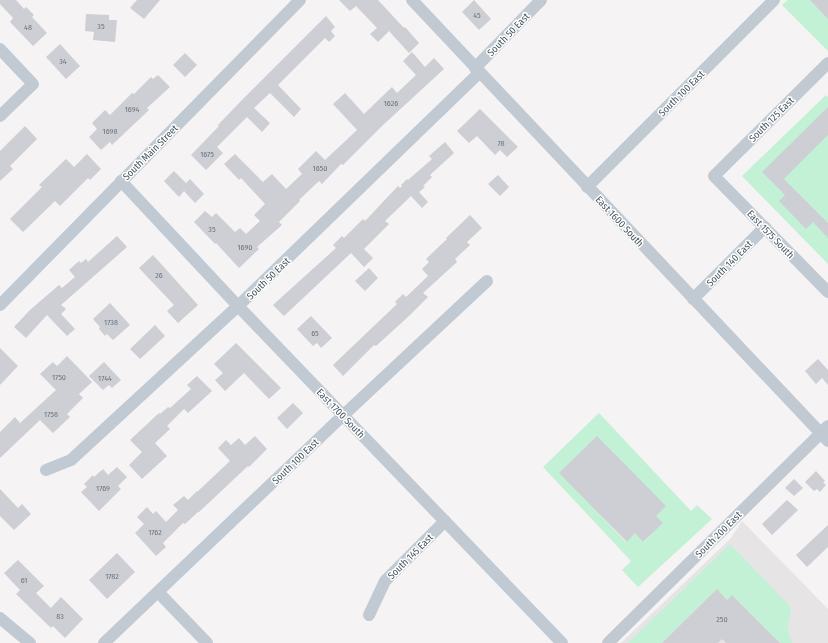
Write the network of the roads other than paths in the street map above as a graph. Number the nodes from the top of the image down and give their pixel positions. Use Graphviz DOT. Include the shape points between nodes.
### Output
graph roads {
  1 [pos="300,0"];
  2 [pos="412,0"];
  3 [pos="541,0"];
  4 [pos="774,0"];
  5 [pos="0,49"];
  6 [pos="828,63"];
  7 [pos="477,70"];
  8 [pos="0,116"];
  9 [pos="714,176"];
  10 [pos="121,181"];
  11 [pos="587,187"];
  12 [pos="765,227"];
  13 [pos="486,281"];
  14 [pos="828,292"];
  15 [pos="693,299"];
  16 [pos="0,305"];
  17 [pos="238,306"];
  18 [pos="343,415"];
  19 [pos="825,434"];
  20 [pos="46,470"];
  21 [pos="445,521"];
  22 [pos="158,592"];
  23 [pos="369,615"];
  24 [pos="0,618"];
  25 [pos="30,643"];
  26 [pos="104,643"];
  27 [pos="207,643"];
  28 [pos="562,643"];
  29 [pos="608,643"];
  1 -- 10 [label="street, South Main Street"];
  2 -- 7 [label="street, East 1600 South"];
  3 -- 7 [label="street, South 50 East"];
  4 -- 11 [label="street, South 100 East"];
  5 -- 8 [label="street" via="33,84"];
  6 -- 9 [label="street, South 125 East"];
  7 -- 11 [label="street, East 1600 South"];
  7 -- 17 [label="street, South 50 East"];
  9 -- 12 [label="street, East 1575 South"];
  10 -- 16 [label="street, South Main Street"];
  10 -- 17 [label="street, East 1700 South"];
  11 -- 15 [label="street, East 1600 South"];
  12 -- 14 [label="street, East 1575 South"];
  12 -- 15 [label="street, South 140 East"];
  13 -- 18 [label="street, South 100 East"];
  15 -- 19 [label="street, East 1600 South"];
  17 -- 18 [label="street, East 1700 South"];
  17 -- 20 [label="street, South 50 East" via="71,460"];
  18 -- 21 [label="street, East 1700 South"];
  18 -- 22 [label="street, South 100 East"];
  19 -- 29 [label="street, South 200 East"];
  21 -- 23 [label="street, South 145 East" via="385,581"];
  21 -- 28 [label="street, East 1700 South"];
  22 -- 26 [label="street, South 100 East"];
  22 -- 27 [label="street"];
  24 -- 25 [label="street"];
}
